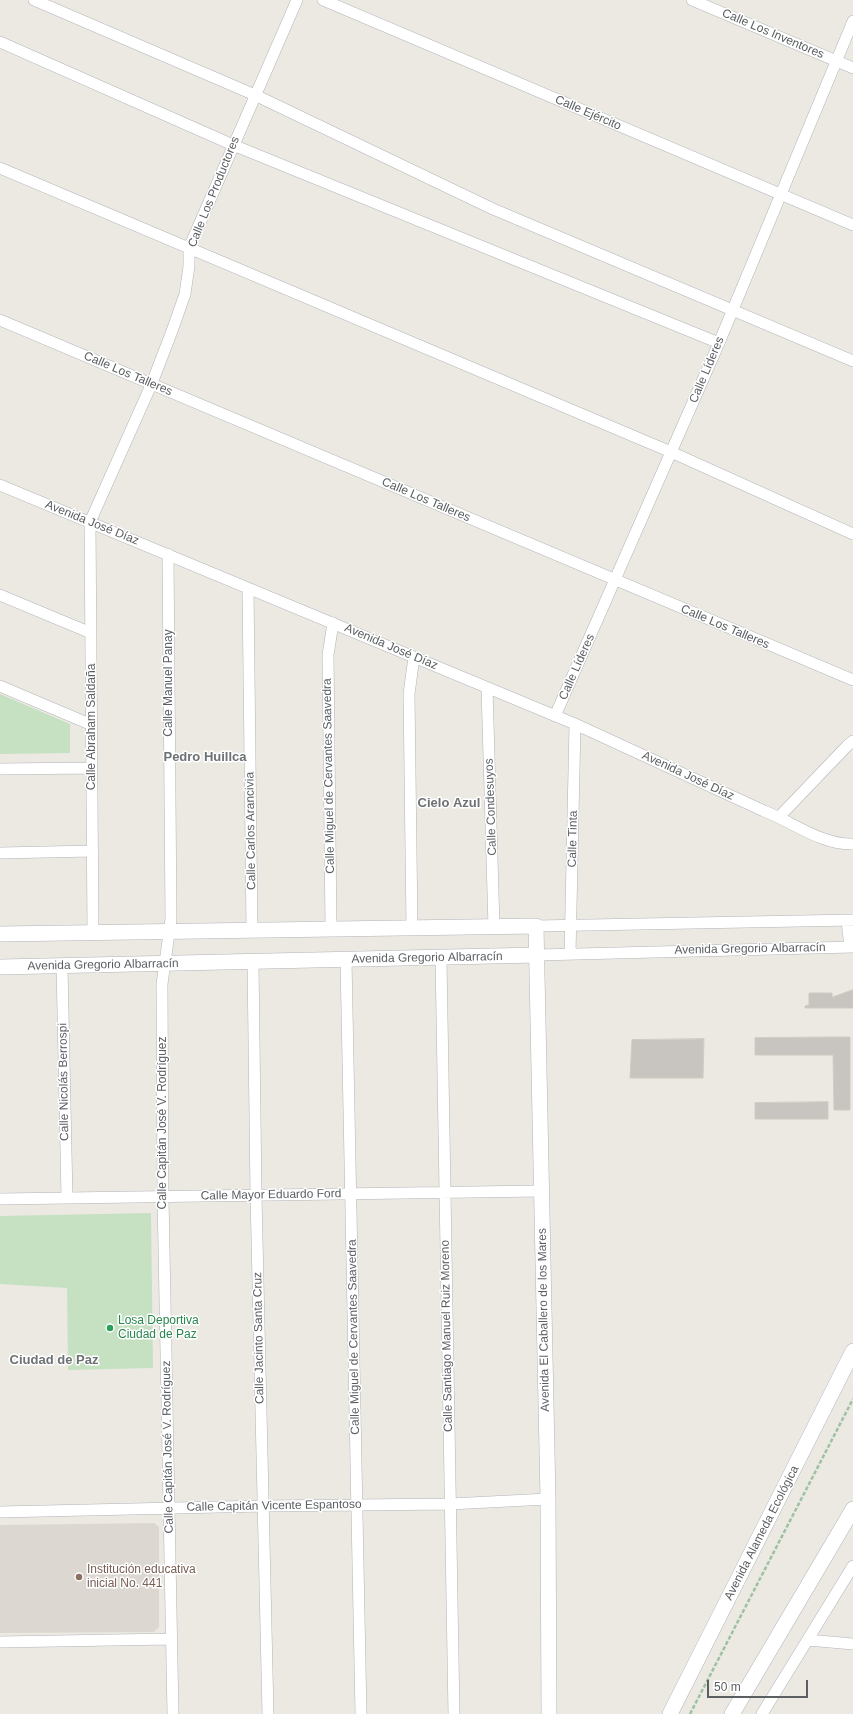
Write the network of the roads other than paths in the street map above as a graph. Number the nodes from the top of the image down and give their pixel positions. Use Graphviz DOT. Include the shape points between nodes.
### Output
graph roads {
  1 [pos="34,0"];
  2 [pos="296,0"];
  3 [pos="323,0"];
  4 [pos="692,0"];
  5 [pos="853,21"];
  6 [pos="0,42"];
  7 [pos="836,61"];
  8 [pos="853,68"];
  9 [pos="254,95"];
  10 [pos="233,145"];
  11 [pos="0,168"];
  12 [pos="780,195"];
  13 [pos="853,225"];
  14 [pos="189,248"];
  15 [pos="732,311"];
  16 [pos="0,320"];
  17 [pos="719,343"];
  18 [pos="853,361"];
  19 [pos="152,383"];
  20 [pos="671,452"];
  21 [pos="0,486"];
  22 [pos="90,522"];
  23 [pos="853,534"];
  24 [pos="168,554"];
  25 [pos="615,581"];
  26 [pos="248,588"];
  27 [pos="0,595"];
  28 [pos="333,623"];
  29 [pos="91,633"];
  30 [pos="414,657"];
  31 [pos="853,680"];
  32 [pos="0,686"];
  33 [pos="487,688"];
  34 [pos="555,716"];
  35 [pos="575,724"];
  36 [pos="92,725"];
  37 [pos="853,741"];
  38 [pos="92,768"];
  39 [pos="0,769"];
  40 [pos="779,816"];
  41 [pos="853,844"];
  42 [pos="93,851"];
  43 [pos="0,853"];
  44 [pos="850,920"];
  45 [pos="536,926"];
  46 [pos="571,926"];
  47 [pos="494,927"];
  48 [pos="412,928"];
  49 [pos="331,929"];
  50 [pos="252,930"];
  51 [pos="169,931"];
  52 [pos="93,932"];
  53 [pos="0,934"];
  54 [pos="851,947"];
  55 [pos="570,954"];
  56 [pos="538,955"];
  57 [pos="441,958"];
  58 [pos="346,960"];
  59 [pos="253,962"];
  60 [pos="166,964"];
  61 [pos="62,966"];
  62 [pos="0,967"];
  63 [pos="541,1191"];
  64 [pos="445,1192"];
  65 [pos="351,1194"];
  66 [pos="256,1195"];
  67 [pos="163,1197"];
  68 [pos="67,1198"];
  69 [pos="0,1199"];
  70 [pos="853,1351"];
  71 [pos="548,1499"];
  72 [pos="450,1504"];
  73 [pos="357,1505"];
  74 [pos="263,1506"];
  75 [pos="169,1507"];
  76 [pos="853,1509"];
  77 [pos="0,1512"];
  78 [pos="853,1566"];
  79 [pos="171,1639"];
  80 [pos="808,1640"];
  81 [pos="0,1642"];
  82 [pos="853,1644"];
  83 [pos="173,1714"];
  84 [pos="268,1714"];
  85 [pos="361,1714"];
  86 [pos="454,1714"];
  87 [pos="549,1714"];
  88 [pos="670,1714"];
  89 [pos="732,1714"];
  90 [pos="762,1714"];
  1 -- 9 [label="street"];
  2 -- 9 [label="street, Calle Los Productores"];
  3 -- 12 [label="street, Calle Ejército"];
  4 -- 7 [label="street, Calle Los Inventores"];
  5 -- 7 [label="street, Calle Líderes"];
  6 -- 10 [label="street"];
  7 -- 8 [label="street, Calle Los Inventores"];
  7 -- 12 [label="street, Calle Líderes"];
  9 -- 10 [label="street, Calle Los Productores"];
  9 -- 15 [label="street" via="493,209"];
  10 -- 14 [label="street, Calle Los Productores"];
  10 -- 17 [label="street"];
  11 -- 14 [label="street"];
  12 -- 13 [label="street, Calle Ejército"];
  12 -- 15 [label="street, Calle Líderes"];
  14 -- 19 [label="street, Calle Los Productores" via="185,294"];
  14 -- 20 [label="street"];
  15 -- 17 [label="street, Calle Líderes"];
  15 -- 18 [label="street"];
  16 -- 19 [label="street, Calle Los Talleres"];
  17 -- 20 [label="street, Calle Líderes"];
  19 -- 22 [label="street, Calle Los Productores"];
  19 -- 25 [label="street, Calle Los Talleres"];
  20 -- 23 [label="street"];
  20 -- 25 [label="street, Calle Líderes"];
  21 -- 22 [label="street, Avenida José Díaz"];
  22 -- 24 [label="street, Avenida José Díaz"];
  22 -- 29 [label="street, Calle Abraham Saldaña"];
  24 -- 26 [label="street, Avenida José Díaz"];
  24 -- 51 [label="street, Calle Manuel Panay" via="171,911"];
  25 -- 31 [label="street, Calle Los Talleres"];
  25 -- 34 [label="street, Calle Líderes"];
  26 -- 28 [label="street, Avenida José Díaz"];
  26 -- 50 [label="street, Calle Carlos Arancivia"];
  27 -- 29 [label="street"];
  28 -- 30 [label="street, Avenida José Díaz"];
  28 -- 49 [label="street, Calle Miguel de Cervantes Saavedra" via="328,655"];
  29 -- 36 [label="street, Calle Abraham Saldaña"];
  30 -- 33 [label="street, Avenida José Díaz"];
  30 -- 48 [label="street" via="409,694"];
  32 -- 36 [label="street"];
  33 -- 34 [label="street, Avenida José Díaz"];
  33 -- 47 [label="street, Calle Condesuyos"];
  34 -- 35 [label="street, Avenida José Díaz"];
  35 -- 40 [label="street, Avenida José Díaz"];
  35 -- 46 [label="street, Calle Tinta"];
  36 -- 38 [label="street, Calle Abraham Saldaña"];
  37 -- 40 [label="street"];
  38 -- 39 [label="street"];
  38 -- 42 [label="street, Calle Abraham Saldaña"];
  40 -- 41 [label="street, Avenida José Díaz" via="828,841"];
  42 -- 43 [label="street"];
  42 -- 52 [label="street, Calle Abraham Saldaña"];
  44 -- 46 [label="street"];
  44 -- 54 [label="street"];
  45 -- 46 [label="street"];
  45 -- 47 [label="street"];
  45 -- 56 [label="street, Avenida El Caballero de los Mares"];
  46 -- 55 [label="street, Calle Tinta"];
  47 -- 48 [label="street"];
  48 -- 49 [label="street"];
  49 -- 50 [label="street"];
  50 -- 51 [label="street"];
  51 -- 52 [label="street"];
  51 -- 60 [label="street, Calle Manuel Panay"];
  52 -- 53 [label="street"];
  54 -- 55 [label="street, Avenida Gregorio Albarracín"];
  55 -- 56 [label="street, Avenida Gregorio Albarracín"];
  56 -- 57 [label="street, Avenida Gregorio Albarracín"];
  56 -- 63 [label="street, Avenida El Caballero de los Mares"];
  57 -- 58 [label="street, Avenida Gregorio Albarracín"];
  57 -- 64 [label="street, Calle Santiago Manuel Ruiz Moreno"];
  58 -- 59 [label="street, Avenida Gregorio Albarracín"];
  58 -- 65 [label="street, Calle Miguel de Cervantes Saavedra"];
  59 -- 60 [label="street, Avenida Gregorio Albarracín"];
  59 -- 66 [label="street, Calle Jacinto Santa Cruz"];
  60 -- 61 [label="street, Avenida Gregorio Albarracín"];
  60 -- 67 [label="street, Calle Capitán José V. Rodríguez" via="162,984"];
  61 -- 62 [label="street, Avenida Gregorio Albarracín"];
  61 -- 68 [label="street, Calle Nicolás Berrospi"];
  63 -- 64 [label="street, Calle Mayor Eduardo Ford"];
  63 -- 71 [label="street, Avenida El Caballero de los Mares"];
  64 -- 65 [label="street, Calle Mayor Eduardo Ford"];
  64 -- 72 [label="street, Calle Santiago Manuel Ruiz Moreno"];
  65 -- 66 [label="street, Calle Mayor Eduardo Ford"];
  65 -- 73 [label="street, Calle Miguel de Cervantes Saavedra"];
  66 -- 67 [label="street, Calle Mayor Eduardo Ford"];
  66 -- 74 [label="street, Calle Jacinto Santa Cruz"];
  67 -- 68 [label="street, Calle Mayor Eduardo Ford"];
  67 -- 75 [label="street, Calle Capitán José V. Rodríguez"];
  68 -- 69 [label="street, Calle Mayor Eduardo Ford"];
  70 -- 88 [label="street, Avenida Alameda Ecológica"];
  71 -- 72 [label="street, Calle Capitán Vicente Espantoso"];
  71 -- 87 [label="street, Avenida El Caballero de los Mares"];
  72 -- 73 [label="street, Calle Capitán Vicente Espantoso"];
  72 -- 86 [label="street, Calle Santiago Manuel Ruiz Moreno"];
  73 -- 74 [label="street, Calle Capitán Vicente Espantoso"];
  73 -- 85 [label="street, Calle Miguel de Cervantes Saavedra"];
  74 -- 75 [label="street, Calle Capitán Vicente Espantoso"];
  74 -- 84 [label="street, Calle Jacinto Santa Cruz"];
  75 -- 77 [label="street, Calle Capitán Vicente Espantoso"];
  75 -- 79 [label="street, Calle Capitán José V. Rodríguez"];
  76 -- 89 [label="street"];
  78 -- 80 [label="street"];
  79 -- 81 [label="street"];
  79 -- 83 [label="street, Calle Capitán José V. Rodríguez"];
  80 -- 82 [label="street"];
  80 -- 90 [label="street"];
}
